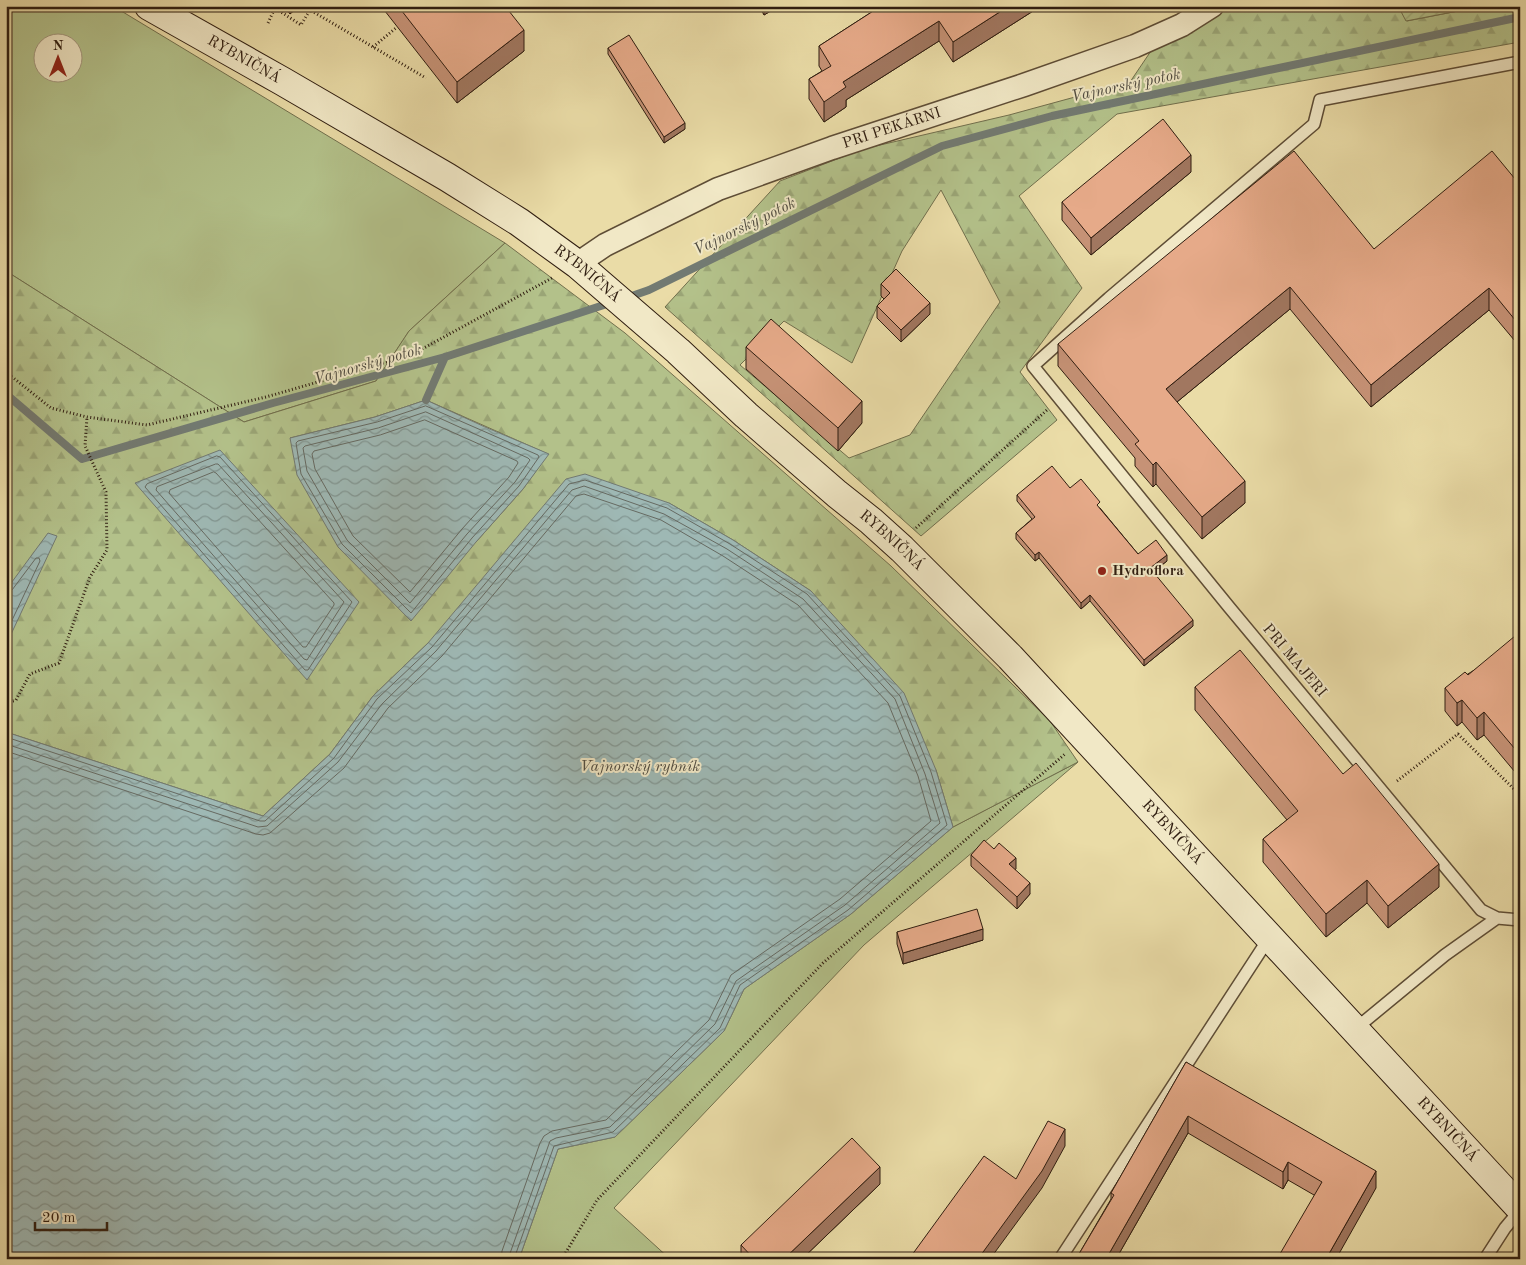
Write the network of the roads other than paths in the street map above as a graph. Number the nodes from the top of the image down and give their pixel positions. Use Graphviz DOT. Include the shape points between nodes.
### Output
graph roads {
  1 [pos="149,6"];
  2 [pos="1212,6"];
  3 [pos="1520,62"];
  4 [pos="577,264"];
  5 [pos="1497,918"];
  6 [pos="1520,920"];
  7 [pos="1269,938"];
  8 [pos="1354,1030"];
  9 [pos="1520,1209"];
  10 [pos="1060,1259"];
  11 [pos="1485,1259"];
  1 -- 4 [label="main road, RYBNIČNÁ" via="448,178 519,222"];
  2 -- 4 [label="street, PRI PEKÁRNI" via="1135,46 718,189 605,245"];
  3 -- 5 [label="lane, PRI MAJERI" via="1320,100 1314,124 1033,366 1229,608 1481,910"];
  4 -- 7 [label="main road, RYBNIČNÁ" via="902,549 1010,657"];
  5 -- 6 [label="lane, PRI MAJERI"];
  5 -- 8 [label="lane" via="1445,955"];
  7 -- 8 [label="main road, RYBNIČNÁ"];
  7 -- 10 [label="lane"];
  8 -- 9 [label="main road, RYBNIČNÁ"];
  9 -- 11 [label="lane"];
}
